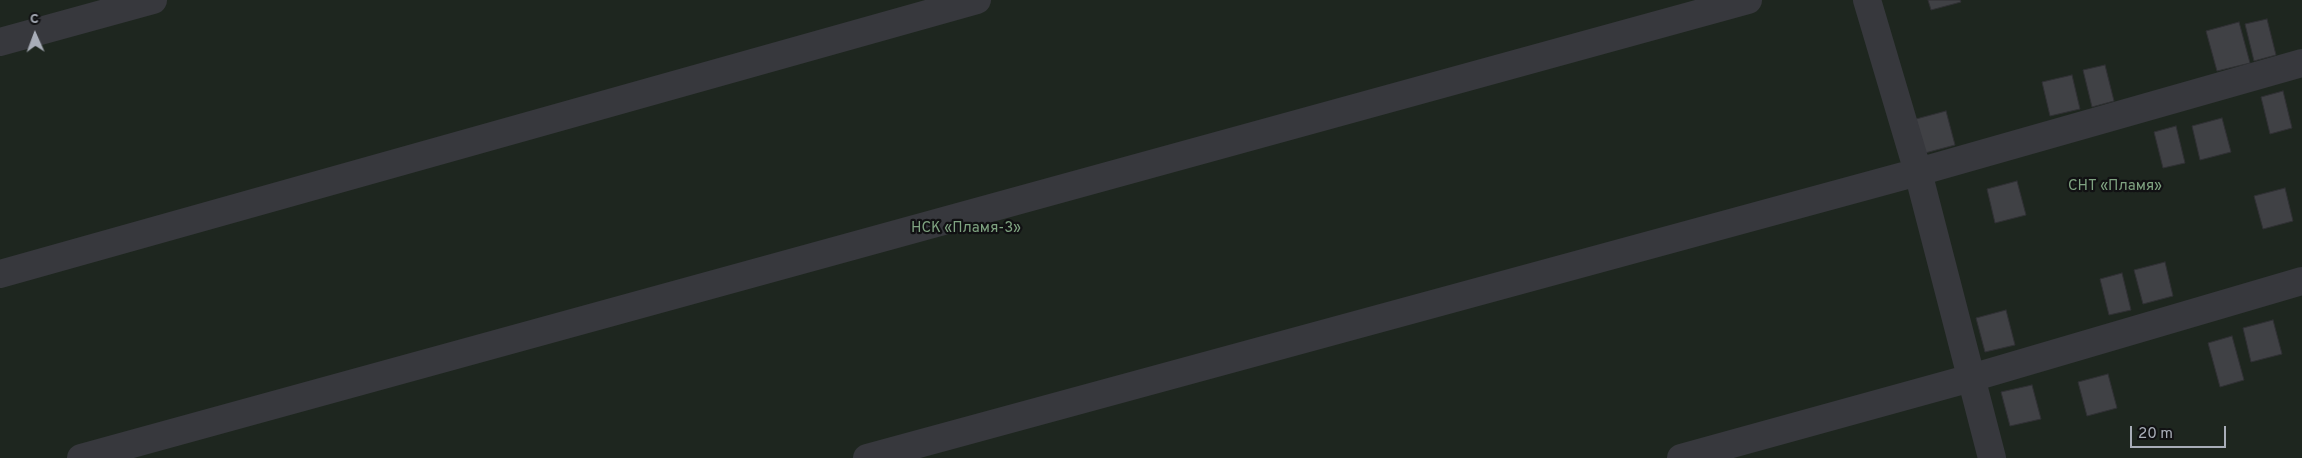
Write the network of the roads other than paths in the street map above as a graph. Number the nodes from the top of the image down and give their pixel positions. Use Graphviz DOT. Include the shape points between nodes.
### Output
graph roads {
  1 [pos="153,0"];
  2 [pos="976,0"];
  3 [pos="1748,0"];
  4 [pos="1867,0"];
  5 [pos="0,42"];
  6 [pos="2302,63"];
  7 [pos="1918,172"];
  8 [pos="0,274"];
  9 [pos="2302,281"];
  10 [pos="1970,378"];
  11 [pos="81,458"];
  12 [pos="867,458"];
  13 [pos="1681,458"];
  14 [pos="1992,458"];
  1 -- 5 [label="street"];
  2 -- 8 [label="street"];
  3 -- 11 [label="street"];
  4 -- 7 [label="street"];
  6 -- 7 [label="street"];
  7 -- 10 [label="street"];
  7 -- 12 [label="street"];
  9 -- 10 [label="street"];
  10 -- 13 [label="street"];
  10 -- 14 [label="street"];
}
